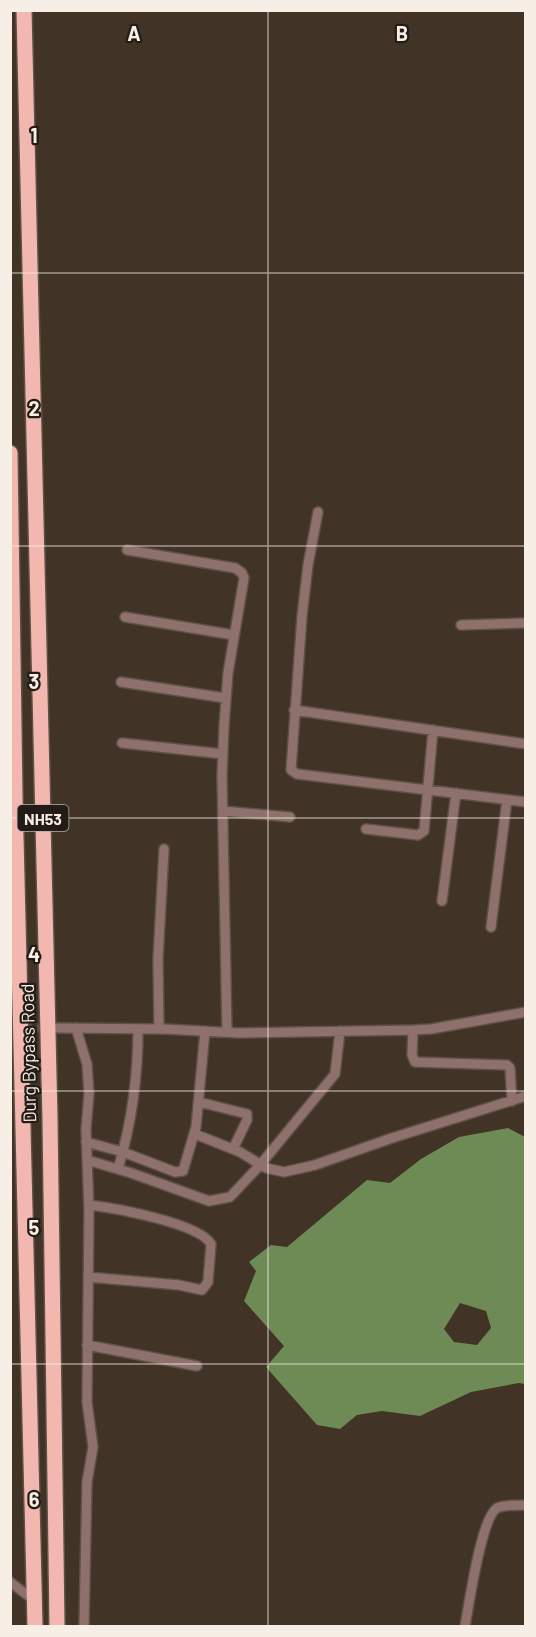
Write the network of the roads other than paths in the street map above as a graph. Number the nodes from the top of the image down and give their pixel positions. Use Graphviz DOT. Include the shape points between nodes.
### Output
graph roads {
  1 [pos="24,10"];
  2 [pos="10,453"];
  3 [pos="318,512"];
  4 [pos="127,550"];
  5 [pos="124,617"];
  6 [pos="525,623"];
  7 [pos="461,625"];
  8 [pos="234,635"];
  9 [pos="121,682"];
  10 [pos="225,698"];
  11 [pos="294,710"];
  12 [pos="433,730"];
  13 [pos="122,743"];
  14 [pos="525,744"];
  15 [pos="223,754"];
  16 [pos="428,790"];
  17 [pos="456,793"];
  18 [pos="507,800"];
  19 [pos="525,802"];
  20 [pos="223,811"];
  21 [pos="291,817"];
  22 [pos="366,830"];
  23 [pos="164,849"];
  24 [pos="442,901"];
  25 [pos="491,927"];
  26 [pos="525,1012"];
  27 [pos="58,1028"];
  28 [pos="76,1029"];
  29 [pos="138,1029"];
  30 [pos="159,1029"];
  31 [pos="414,1030"];
  32 [pos="205,1031"];
  33 [pos="340,1031"];
  34 [pos="227,1032"];
  35 [pos="525,1096"];
  36 [pos="512,1101"];
  37 [pos="199,1102"];
  38 [pos="195,1134"];
  39 [pos="86,1142"];
  40 [pos="233,1149"];
  41 [pos="123,1152"];
  42 [pos="87,1160"];
  43 [pos="255,1162"];
  44 [pos="118,1169"];
  45 [pos="89,1205"];
  46 [pos="88,1276"];
  47 [pos="87,1345"];
  48 [pos="197,1366"];
  49 [pos="525,1505"];
  50 [pos="10,1582"];
  51 [pos="34,1600"];
  52 [pos="35,1626"];
  53 [pos="57,1626"];
  54 [pos="84,1626"];
  55 [pos="465,1626"];
  1 -- 53 [label="highway, Durg Bypass Road / NH53"];
  2 -- 51 [label="highway, Durg Bypass Road / NH53"];
  3 -- 11 [label="street" via="308,565"];
  4 -- 8 [label="street" via="239,570 244,583"];
  5 -- 8 [label="street"];
  6 -- 7 [label="street"];
  8 -- 10 [label="street"];
  9 -- 10 [label="street"];
  10 -- 15 [label="street"];
  11 -- 12 [label="street"];
  11 -- 16 [label="street" via="293,772"];
  12 -- 14 [label="street"];
  12 -- 16 [label="street"];
  13 -- 15 [label="street"];
  15 -- 20 [label="street"];
  16 -- 17 [label="street"];
  16 -- 22 [label="street" via="422,834"];
  17 -- 18 [label="street"];
  17 -- 24 [label="street"];
  18 -- 19 [label="street"];
  18 -- 25 [label="street"];
  20 -- 21 [label="street"];
  20 -- 34 [label="street"];
  23 -- 30 [label="street"];
  26 -- 31 [label="street"];
  27 -- 28 [label="street"];
  28 -- 29 [label="street"];
  28 -- 39 [label="street" via="88,1075"];
  29 -- 30 [label="street"];
  29 -- 41 [label="street" via="136,1085"];
  30 -- 32 [label="street"];
  31 -- 33 [label="street"];
  31 -- 36 [label="street" via="415,1062 507,1065"];
  32 -- 34 [label="street"];
  32 -- 37 [label="street"];
  33 -- 34 [label="street"];
  33 -- 43 [label="street" via="335,1074"];
  35 -- 36 [label="street"];
  36 -- 43 [label="street" via="315,1165 284,1172"];
  37 -- 38 [label="street"];
  37 -- 40 [label="street" via="247,1114"];
  38 -- 40 [label="street"];
  38 -- 41 [label="street" via="179,1173"];
  39 -- 41 [label="street"];
  39 -- 42 [label="street"];
  40 -- 43 [label="street"];
  41 -- 44 [label="street"];
  42 -- 44 [label="street"];
  42 -- 45 [label="street"];
  43 -- 44 [label="street" via="230,1197 209,1201"];
  45 -- 46 [label="street"];
  45 -- 46 [label="street" via="176,1224 212,1244 208,1282 202,1290"];
  46 -- 47 [label="street"];
  47 -- 48 [label="street"];
  47 -- 54 [label="street" via="87,1402 93,1447 87,1482"];
  49 -- 55 [label="street" via="497,1508 490,1515"];
  50 -- 51 [label="street"];
  51 -- 52 [label="highway, Durg Bypass Road / NH53"];
}
